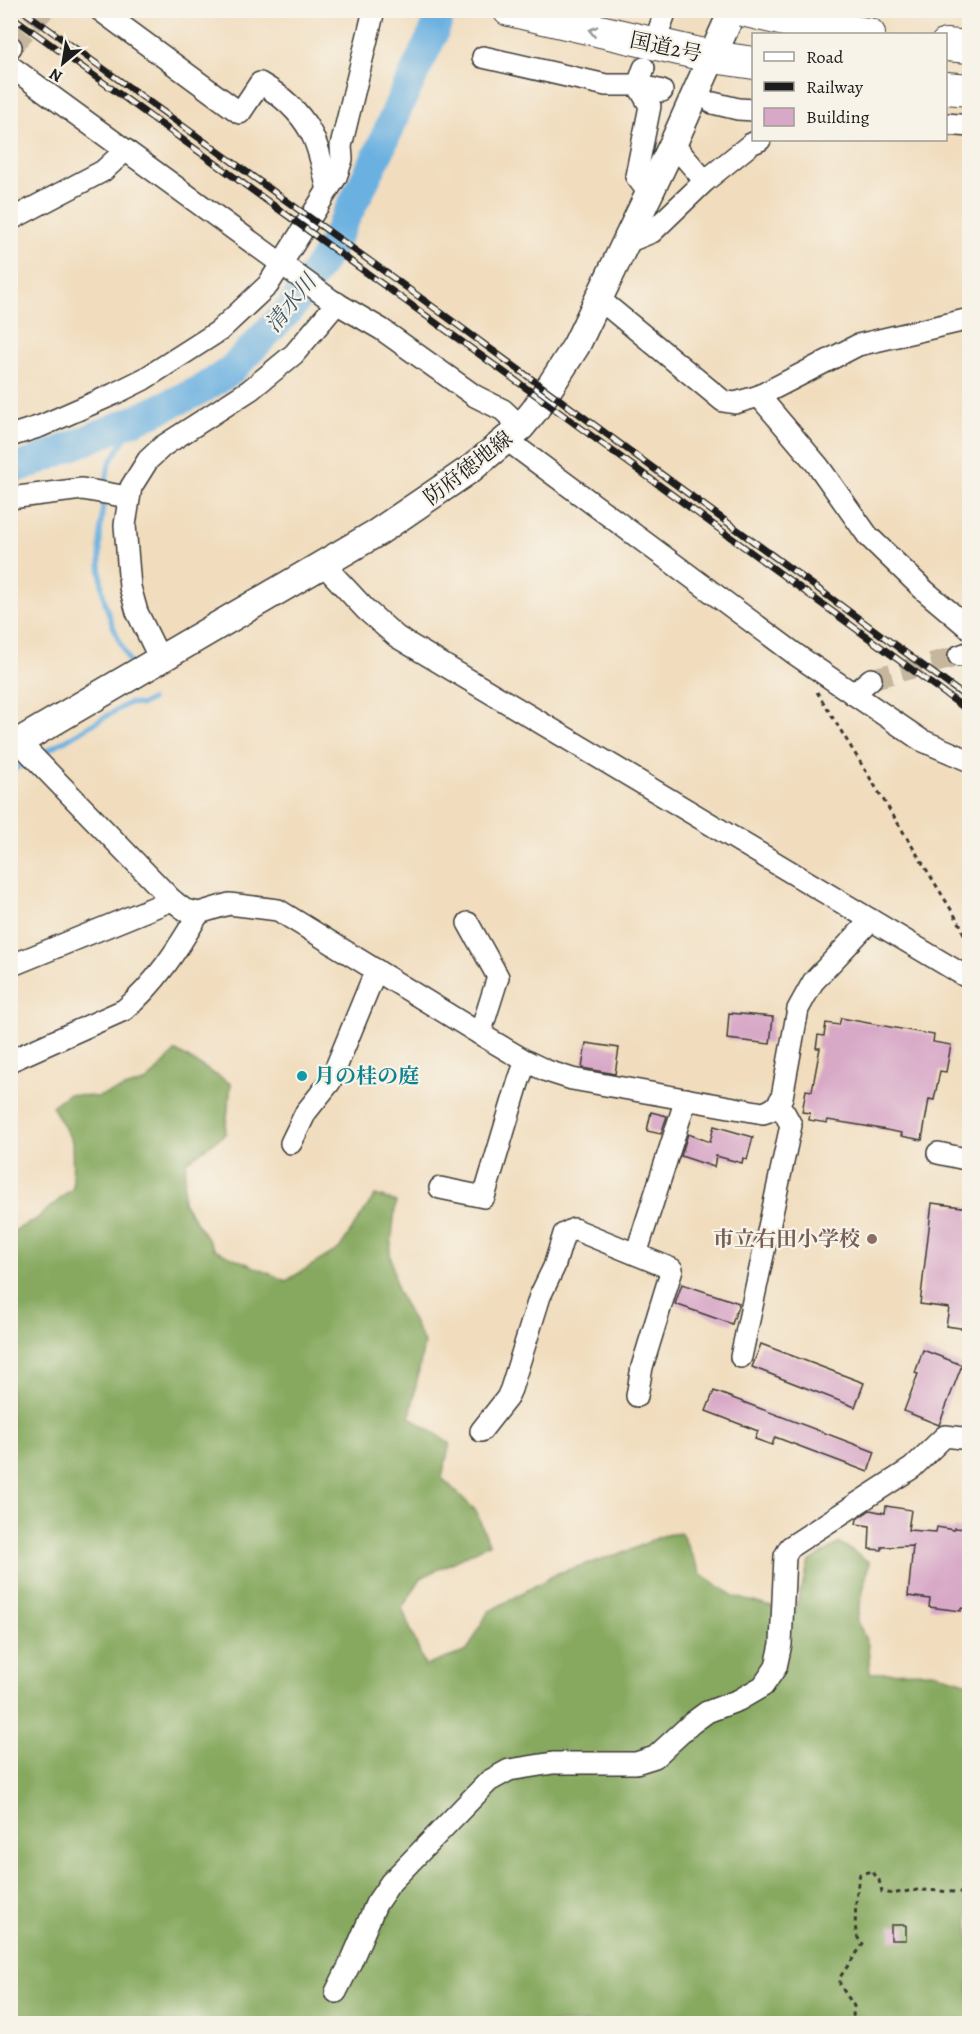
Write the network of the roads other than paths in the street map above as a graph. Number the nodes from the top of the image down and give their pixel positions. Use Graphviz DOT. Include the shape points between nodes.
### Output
graph roads {
  1 [pos="100,10"];
  2 [pos="374,10"];
  3 [pos="508,10"];
  4 [pos="733,10"];
  5 [pos="742,10"];
  6 [pos="797,23"];
  7 [pos="862,33"];
  8 [pos="947,45"];
  9 [pos="969,47"];
  10 [pos="483,57"];
  11 [pos="713,57"];
  12 [pos="752,63"];
  13 [pos="10,66"];
  14 [pos="641,77"];
  15 [pos="947,88"];
  16 [pos="969,90"];
  17 [pos="662,91"];
  18 [pos="752,94"];
  19 [pos="713,103"];
  20 [pos="746,110"];
  21 [pos="947,124"];
  22 [pos="969,126"];
  23 [pos="758,141"];
  24 [pos="673,144"];
  25 [pos="126,150"];
  26 [pos="705,181"];
  27 [pos="328,190"];
  28 [pos="649,193"];
  29 [pos="10,220"];
  30 [pos="625,243"];
  31 [pos="286,267"];
  32 [pos="598,298"];
  33 [pos="334,302"];
  34 [pos="969,318"];
  35 [pos="759,396"];
  36 [pos="514,434"];
  37 [pos="10,436"];
  38 [pos="128,497"];
  39 [pos="10,498"];
  40 [pos="323,564"];
  41 [pos="969,629"];
  42 [pos="160,659"];
  43 [pos="871,679"];
  44 [pos="853,694"];
  45 [pos="15,744"];
  46 [pos="969,761"];
  47 [pos="172,900"];
  48 [pos="199,913"];
  49 [pos="871,920"];
  50 [pos="468,923"];
  51 [pos="10,966"];
  52 [pos="376,970"];
  53 [pos="969,979"];
  54 [pos="480,1034"];
  55 [pos="10,1061"];
  56 [pos="526,1061"];
  57 [pos="686,1099"];
  58 [pos="777,1106"];
  59 [pos="291,1143"];
  60 [pos="938,1153"];
  61 [pos="969,1160"];
  62 [pos="440,1188"];
  63 [pos="636,1254"];
  64 [pos="741,1357"];
  65 [pos="638,1396"];
  66 [pos="481,1431"];
  67 [pos="969,1440"];
  68 [pos="336,1992"];
  1 -- 27 [label="street" via="240,113 260,83 272,90 311,132"];
  2 -- 27 [label="street" via="341,146 342,159"];
  11 -- 3 [label="highway, 国道2号, one-way"];
  4 -- 11 [label="main road, 防府徳地線"];
  5 -- 6 [label="highway, bridge"];
  6 -- 7 [label="highway"];
  8 -- 9 [label="highway"];
  10 -- 14 [label="street" via="606,85"];
  11 -- 12 [label="highway, 国道2号"];
  11 -- 24 [label="main road, 防府徳地線"];
  13 -- 25 [label="street"];
  14 -- 17 [label="street"];
  14 -- 28 [label="street" via="650,106 636,176"];
  15 -- 16 [label="highway"];
  18 -- 20 [label="street"];
  19 -- 20 [label="street"];
  21 -- 22 [label="street"];
  23 -- 26 [label="street"];
  24 -- 26 [label="street"];
  24 -- 28 [label="main road, 防府徳地線"];
  25 -- 29 [label="street" via="103,171"];
  25 -- 31 [label="street"];
  26 -- 30 [label="street" via="652,232"];
  27 -- 31 [label="street"];
  28 -- 30 [label="main road, 防府徳地線"];
  30 -- 32 [label="main road, 防府徳地線"];
  31 -- 33 [label="street"];
  31 -- 37 [label="street" via="219,331 153,373 114,394"];
  32 -- 35 [label="street" via="723,401 735,403"];
  32 -- 36 [label="main road, 防府徳地線" via="560,372"];
  33 -- 36 [label="street" via="381,328 475,396 503,410"];
  33 -- 38 [label="street" via="294,354 148,460"];
  34 -- 35 [label="street" via="858,345"];
  35 -- 41 [label="street" via="819,467 868,536"];
  36 -- 40 [label="main road, 防府徳地線" via="430,499"];
  36 -- 44 [label="street" via="795,654"];
  38 -- 39 [label="street" via="82,489"];
  38 -- 42 [label="street" via="125,525 130,587 137,612"];
  40 -- 42 [label="main road, 防府徳地線"];
  40 -- 49 [label="street" via="397,637"];
  42 -- 45 [label="main road, 防府徳地線"];
  43 -- 44 [label="street"];
  44 -- 46 [label="street" via="921,740"];
  45 -- 47 [label="street"];
  47 -- 48 [label="street" via="185,910"];
  47 -- 51 [label="street"];
  48 -- 52 [label="street" via="229,904 278,910"];
  48 -- 55 [label="street" via="162,969 124,1010"];
  49 -- 53 [label="street"];
  49 -- 58 [label="street" via="813,982 798,1009"];
  50 -- 54 [label="street" via="498,977"];
  52 -- 54 [label="street"];
  52 -- 59 [label="street" via="330,1082 306,1112"];
  54 -- 56 [label="street"];
  56 -- 57 [label="street" via="572,1079"];
  56 -- 62 [label="street" via="484,1197"];
  57 -- 58 [label="street" via="763,1113"];
  57 -- 63 [label="street"];
  58 -- 64 [label="street" via="791,1125"];
  60 -- 61 [label="street"];
  63 -- 65 [label="street" via="672,1269 642,1367"];
  63 -- 66 [label="street" via="574,1229 564,1234 511,1389"];
  67 -- 68 [label="street" via="945,1436 912,1468 790,1547 785,1556 781,1644 776,1666 763,1686 707,1712 655,1757 636,1763 554,1763 509,1770 489,1781 390,1882"];
}
